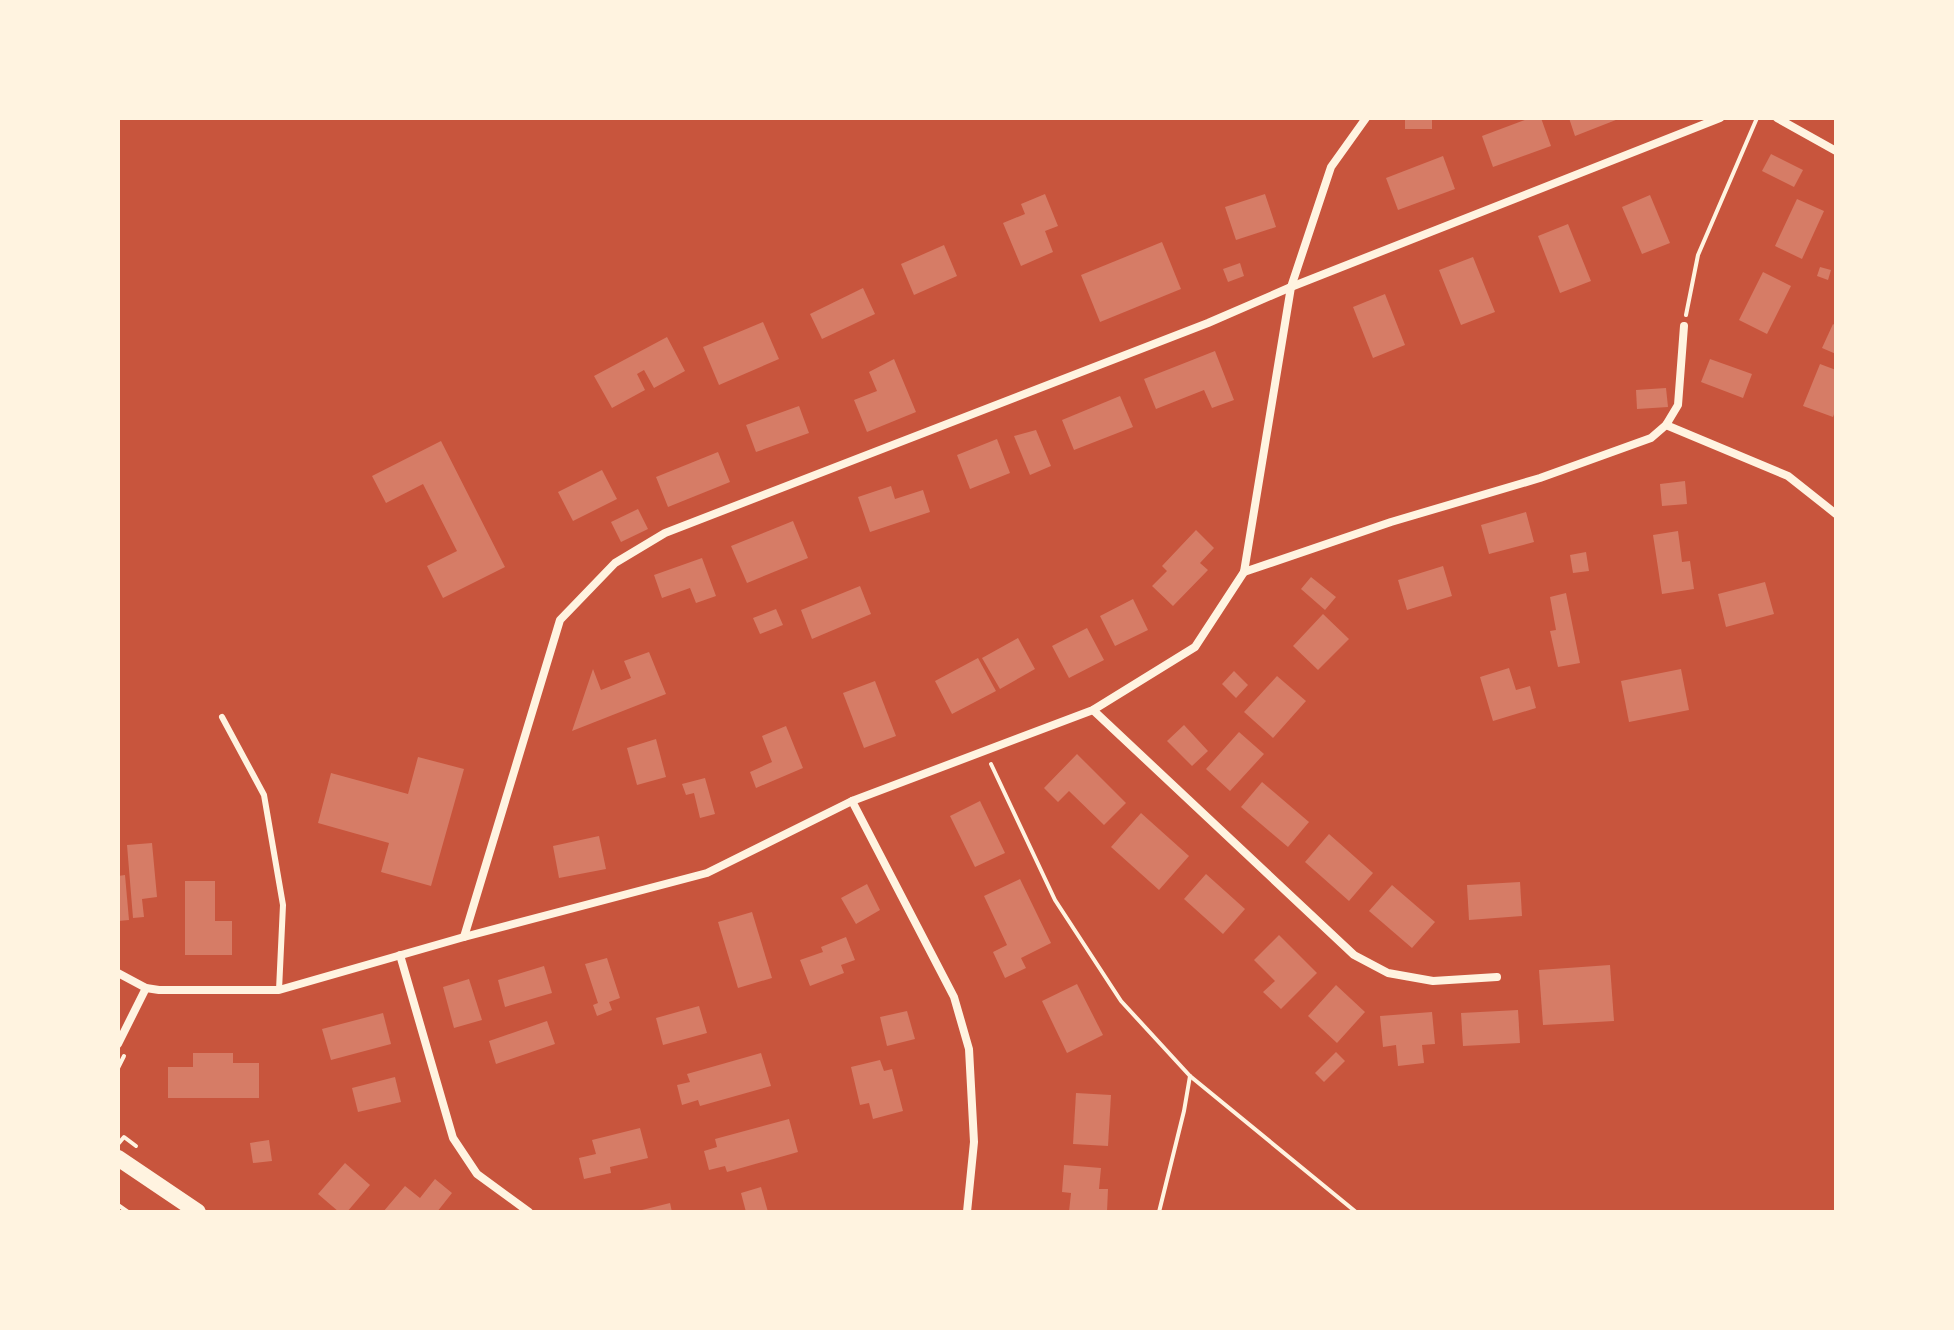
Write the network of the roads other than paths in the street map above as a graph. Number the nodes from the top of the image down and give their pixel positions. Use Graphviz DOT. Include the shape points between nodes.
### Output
graph roads {
  1 [pos="1366,118"];
  2 [pos="1720,118"];
  3 [pos="1777,118"];
  4 [pos="1836,151"];
  5 [pos="1291,287"];
  6 [pos="1684,326"];
  7 [pos="1666,425"];
  8 [pos="1836,514"];
  9 [pos="1244,572"];
  10 [pos="1093,710"];
  11 [pos="222,717"];
  12 [pos="852,801"];
  13 [pos="464,937"];
  14 [pos="400,955"];
  15 [pos="118,973"];
  16 [pos="1497,977"];
  17 [pos="146,988"];
  18 [pos="279,990"];
  19 [pos="118,1044"];
  20 [pos="118,1158"];
  21 [pos="198,1212"];
  22 [pos="529,1212"];
  23 [pos="967,1212"];
  1 -- 5 [label="street" via="1331,167"];
  2 -- 5 [label="street"];
  3 -- 4 [label="street"];
  5 -- 9 [label="street"];
  5 -- 13 [label="street" via="665,533 615,563 560,620"];
  6 -- 7 [label="street" via="1678,405"];
  7 -- 8 [label="street" via="1788,476"];
  7 -- 9 [label="street" via="1651,438 1540,478"];
  9 -- 10 [label="street" via="1195,647"];
  10 -- 12 [label="street"];
  10 -- 16 [label="street" via="1354,955 1388,973 1433,981"];
  11 -- 18 [label="lane" via="264,795 283,905"];
  12 -- 13 [label="street" via="707,873"];
  12 -- 23 [label="street" via="954,997 969,1049 974,1142"];
  13 -- 14 [label="street"];
  14 -- 18 [label="street"];
  14 -- 22 [label="street" via="453,1138 477,1174"];
  15 -- 17 [label="street"];
  17 -- 18 [label="street"];
  17 -- 19 [label="street"];
  20 -- 21 [label="main road"];
}
